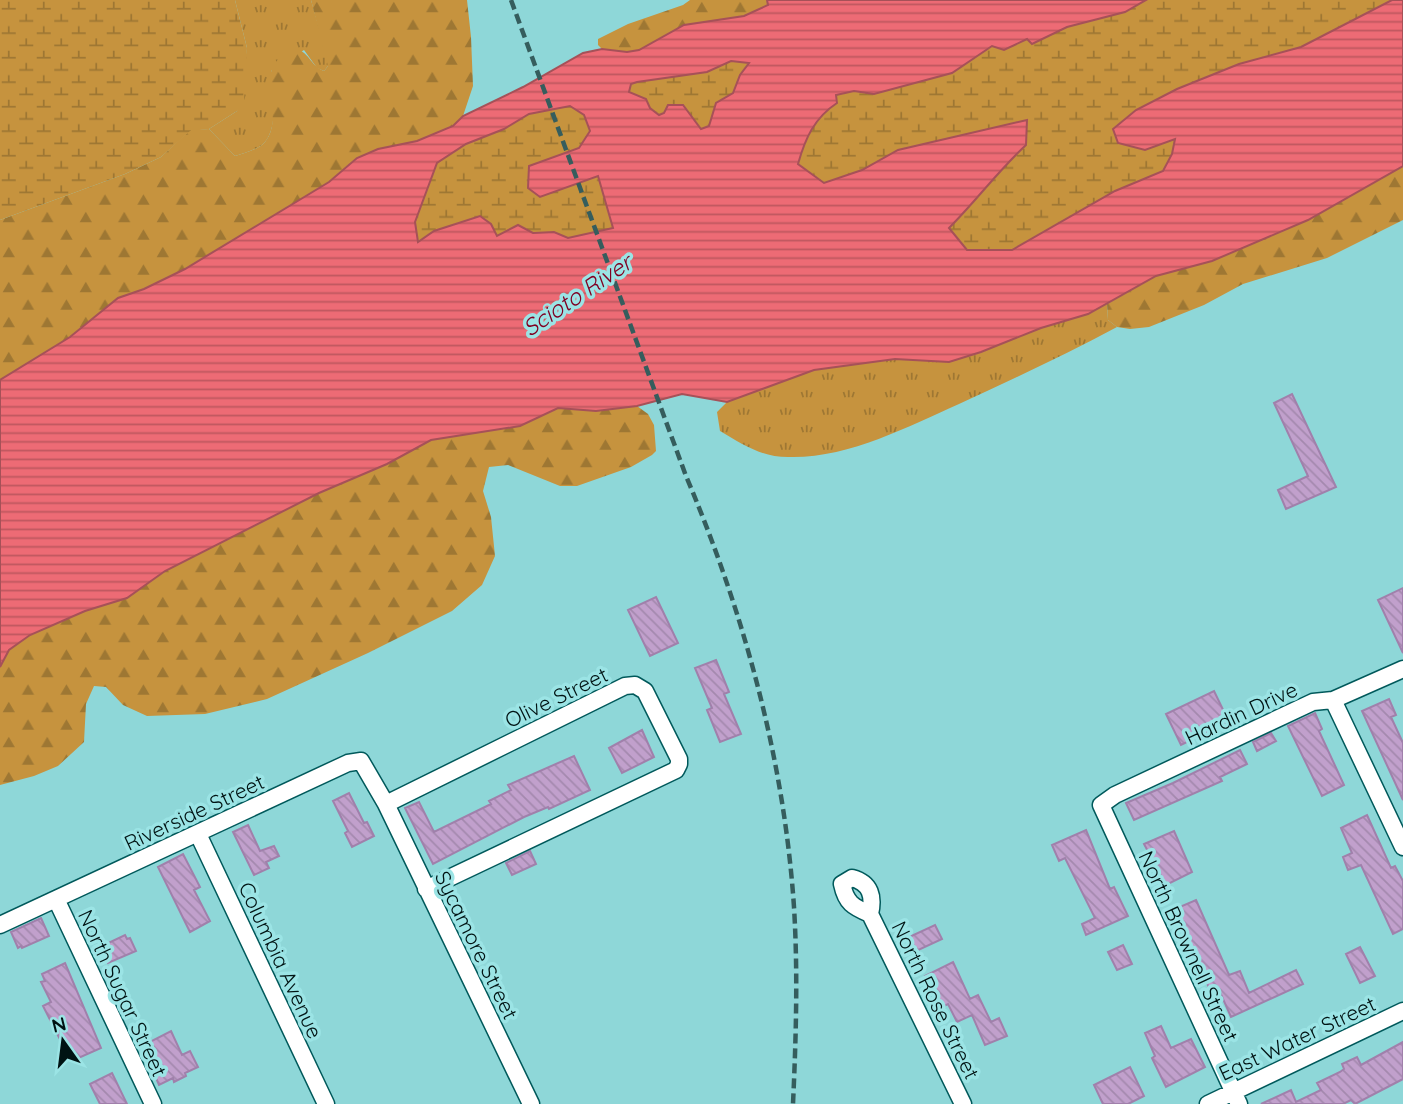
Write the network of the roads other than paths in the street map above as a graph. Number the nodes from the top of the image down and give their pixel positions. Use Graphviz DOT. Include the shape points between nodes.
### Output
graph roads {
  1 [pos="1403,669"];
  2 [pos="1333,700"];
  3 [pos="386,804"];
  4 [pos="1101,805"];
  5 [pos="198,834"];
  6 [pos="1403,847"];
  7 [pos="426,889"];
  8 [pos="56,899"];
  9 [pos="870,914"];
  10 [pos="0,925"];
  11 [pos="1403,1011"];
  12 [pos="1236,1098"];
  13 [pos="153,1104"];
  14 [pos="326,1104"];
  15 [pos="531,1104"];
  16 [pos="963,1104"];
  17 [pos="1208,1104"];
  1 -- 2 [label="street, Hardin Drive"];
  2 -- 4 [label="street, Hardin Drive" via="1313,702"];
  2 -- 6 [label="street"];
  3 -- 5 [label="street, Riverside Street" via="366,766 355,761"];
  3 -- 7 [label="street, Sycamore Street"];
  3 -- 7 [label="street, Olive Street" via="625,686 645,691 679,759 676,769"];
  4 -- 12 [label="street, North Brownell Street"];
  5 -- 8 [label="street, Riverside Street"];
  5 -- 14 [label="street, Columbia Avenue"];
  7 -- 15 [label="street, Sycamore Street"];
  8 -- 10 [label="street, Riverside Street"];
  8 -- 13 [label="street, North Sugar Street"];
  9 -- 16 [label="street, North Rose Street"];
  11 -- 12 [label="street, East Water Street"];
  12 -- 17 [label="street, East Water Street"];
}
